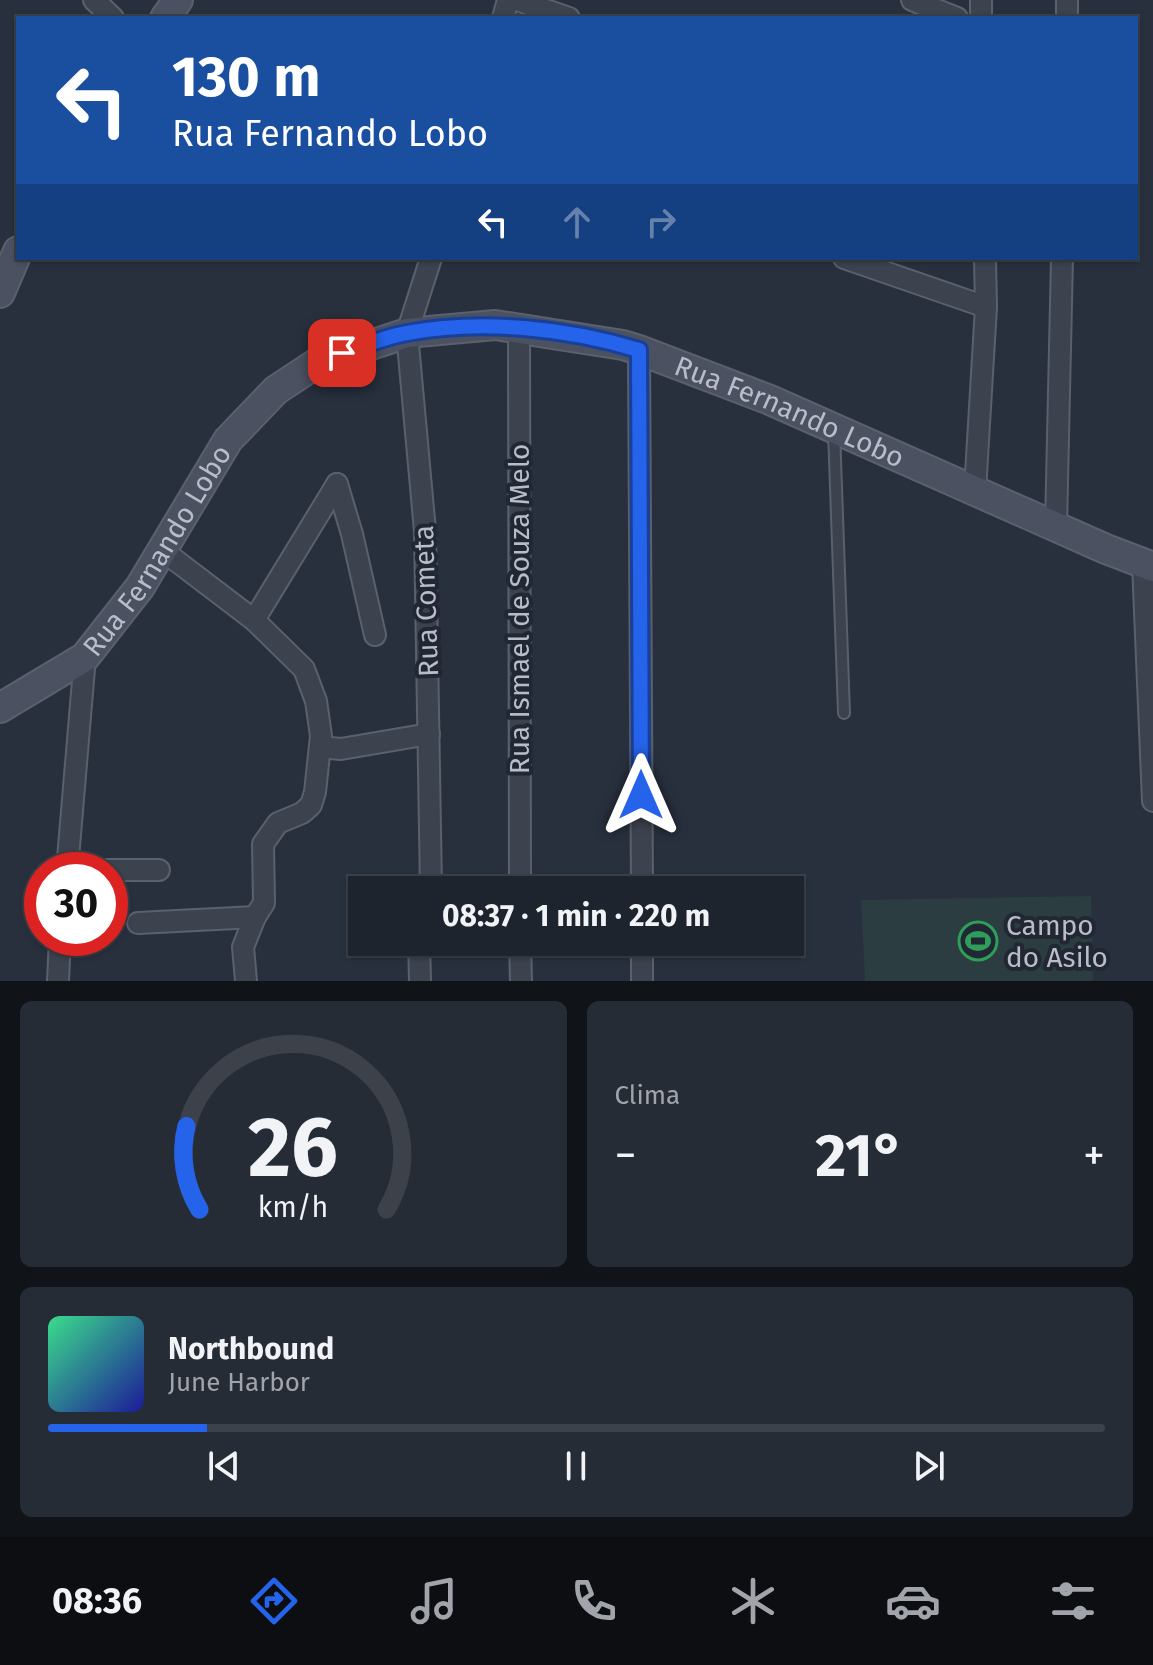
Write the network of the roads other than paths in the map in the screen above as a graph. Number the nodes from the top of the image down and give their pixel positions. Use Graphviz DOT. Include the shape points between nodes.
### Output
graph roads {
  1 [pos="94,0"];
  2 [pos="517,0"];
  3 [pos="912,0"];
  4 [pos="111,16"];
  5 [pos="563,16"];
  6 [pos="952,16"];
  7 [pos="16,256"];
  8 [pos="430,260"];
  9 [pos="850,260"];
  10 [pos="985,260"];
  11 [pos="1062,260"];
  12 [pos="0,293"];
  13 [pos="986,307"];
  14 [pos="519,327"];
  15 [pos="407,333"];
  16 [pos="639,350"];
  17 [pos="834,430"];
  18 [pos="975,491"];
  19 [pos="1056,527"];
  20 [pos="162,550"];
  21 [pos="1148,566"];
  22 [pos="254,620"];
  23 [pos="375,635"];
  24 [pos="85,657"];
  25 [pos="0,708"];
  26 [pos="844,713"];
  27 [pos="0,720"];
  28 [pos="429,734"];
  29 [pos="320,747"];
  30 [pos="1153,801"];
  31 [pos="69,852"];
  32 [pos="128,870"];
  33 [pos="159,870"];
  34 [pos="431,876"];
  35 [pos="520,876"];
  36 [pos="642,876"];
  37 [pos="255,917"];
  38 [pos="138,923"];
  39 [pos="59,956"];
  40 [pos="419,956"];
  41 [pos="520,956"];
  42 [pos="642,956"];
  43 [pos="58,981"];
  44 [pos="246,981"];
  45 [pos="420,981"];
  46 [pos="521,981"];
  47 [pos="642,981"];
  1 -- 4 [label="street"];
  2 -- 5 [label="street"];
  3 -- 6 [label="street"];
  7 -- 12 [label="main road"];
  8 -- 15 [label="street"];
  9 -- 13 [label="street"];
  10 -- 13 [label="street"];
  11 -- 19 [label="street"];
  13 -- 18 [label="street"];
  14 -- 15 [label="main road, Rua Fernando Lobo"];
  14 -- 16 [label="main road, Rua Fernando Lobo"];
  14 -- 35 [label="street, Rua Ismael de Souza Melo"];
  15 -- 20 [label="main road, Rua Fernando Lobo" via="317,363 276,390 228,440"];
  15 -- 28 [label="street, Rua Cometa" via="425,531"];
  16 -- 17 [label="main road, Rua Fernando Lobo"];
  16 -- 36 [label="street"];
  17 -- 18 [label="main road, Rua Fernando Lobo"];
  17 -- 26 [label="lane"];
  18 -- 19 [label="main road, Rua Fernando Lobo"];
  19 -- 21 [label="main road, Rua Fernando Lobo"];
  20 -- 22 [label="street"];
  20 -- 24 [label="main road, Rua Fernando Lobo"];
  21 -- 30 [label="street"];
  22 -- 23 [label="street" via="337,484"];
  22 -- 29 [label="street" via="304,669 316,701"];
  24 -- 25 [label="main road, Rua Fernando Lobo"];
  24 -- 31 [label="street"];
  25 -- 27 [label="street"];
  28 -- 29 [label="street" via="341,749"];
  28 -- 34 [label="street, Rua Cometa"];
  29 -- 37 [label="street" via="311,805 278,823 263,844 264,903"];
  32 -- 33 [label="street"];
  37 -- 38 [label="street"];
  37 -- 44 [label="street" via="243,947"];
  39 -- 43 [label="street"];
  40 -- 45 [label="street"];
  41 -- 46 [label="street"];
  42 -- 47 [label="street"];
}
